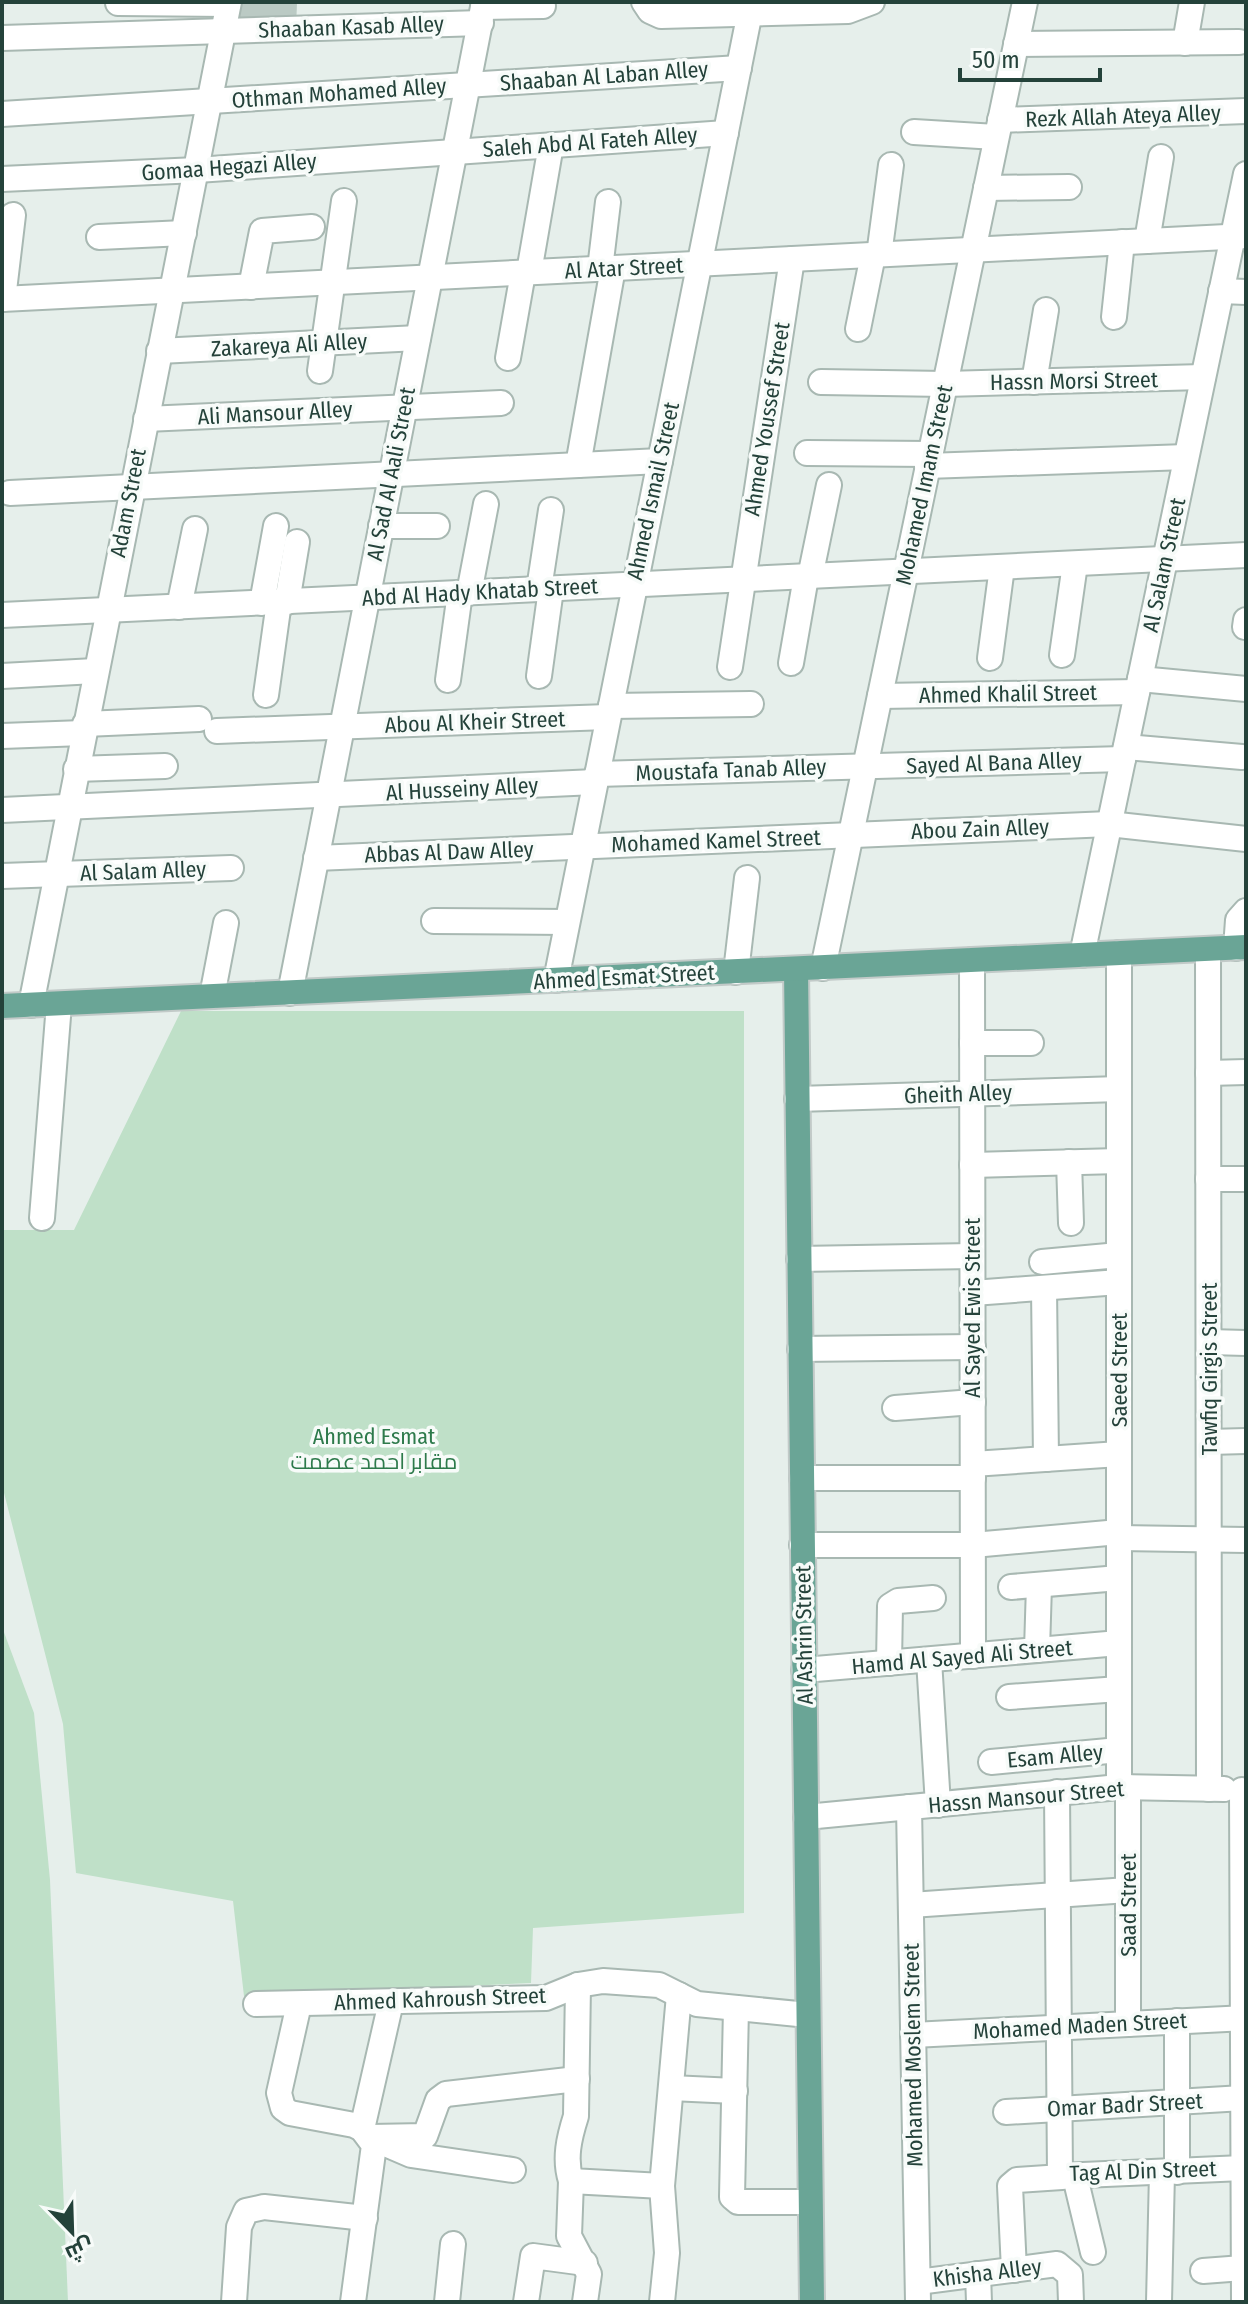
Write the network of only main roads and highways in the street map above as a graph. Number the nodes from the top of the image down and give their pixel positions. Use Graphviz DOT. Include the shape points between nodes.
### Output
graph roads {
  1 [pos="1241,947"];
  2 [pos="796,969"];
  3 [pos="2,1006"];
  4 [pos="812,2302"];
  1 -- 2 [label="main road, Ahmed Esmat Street"];
  2 -- 3 [label="main road, Ahmed Esmat Street"];
  2 -- 4 [label="main road, Al Ashrin Street"];
}
